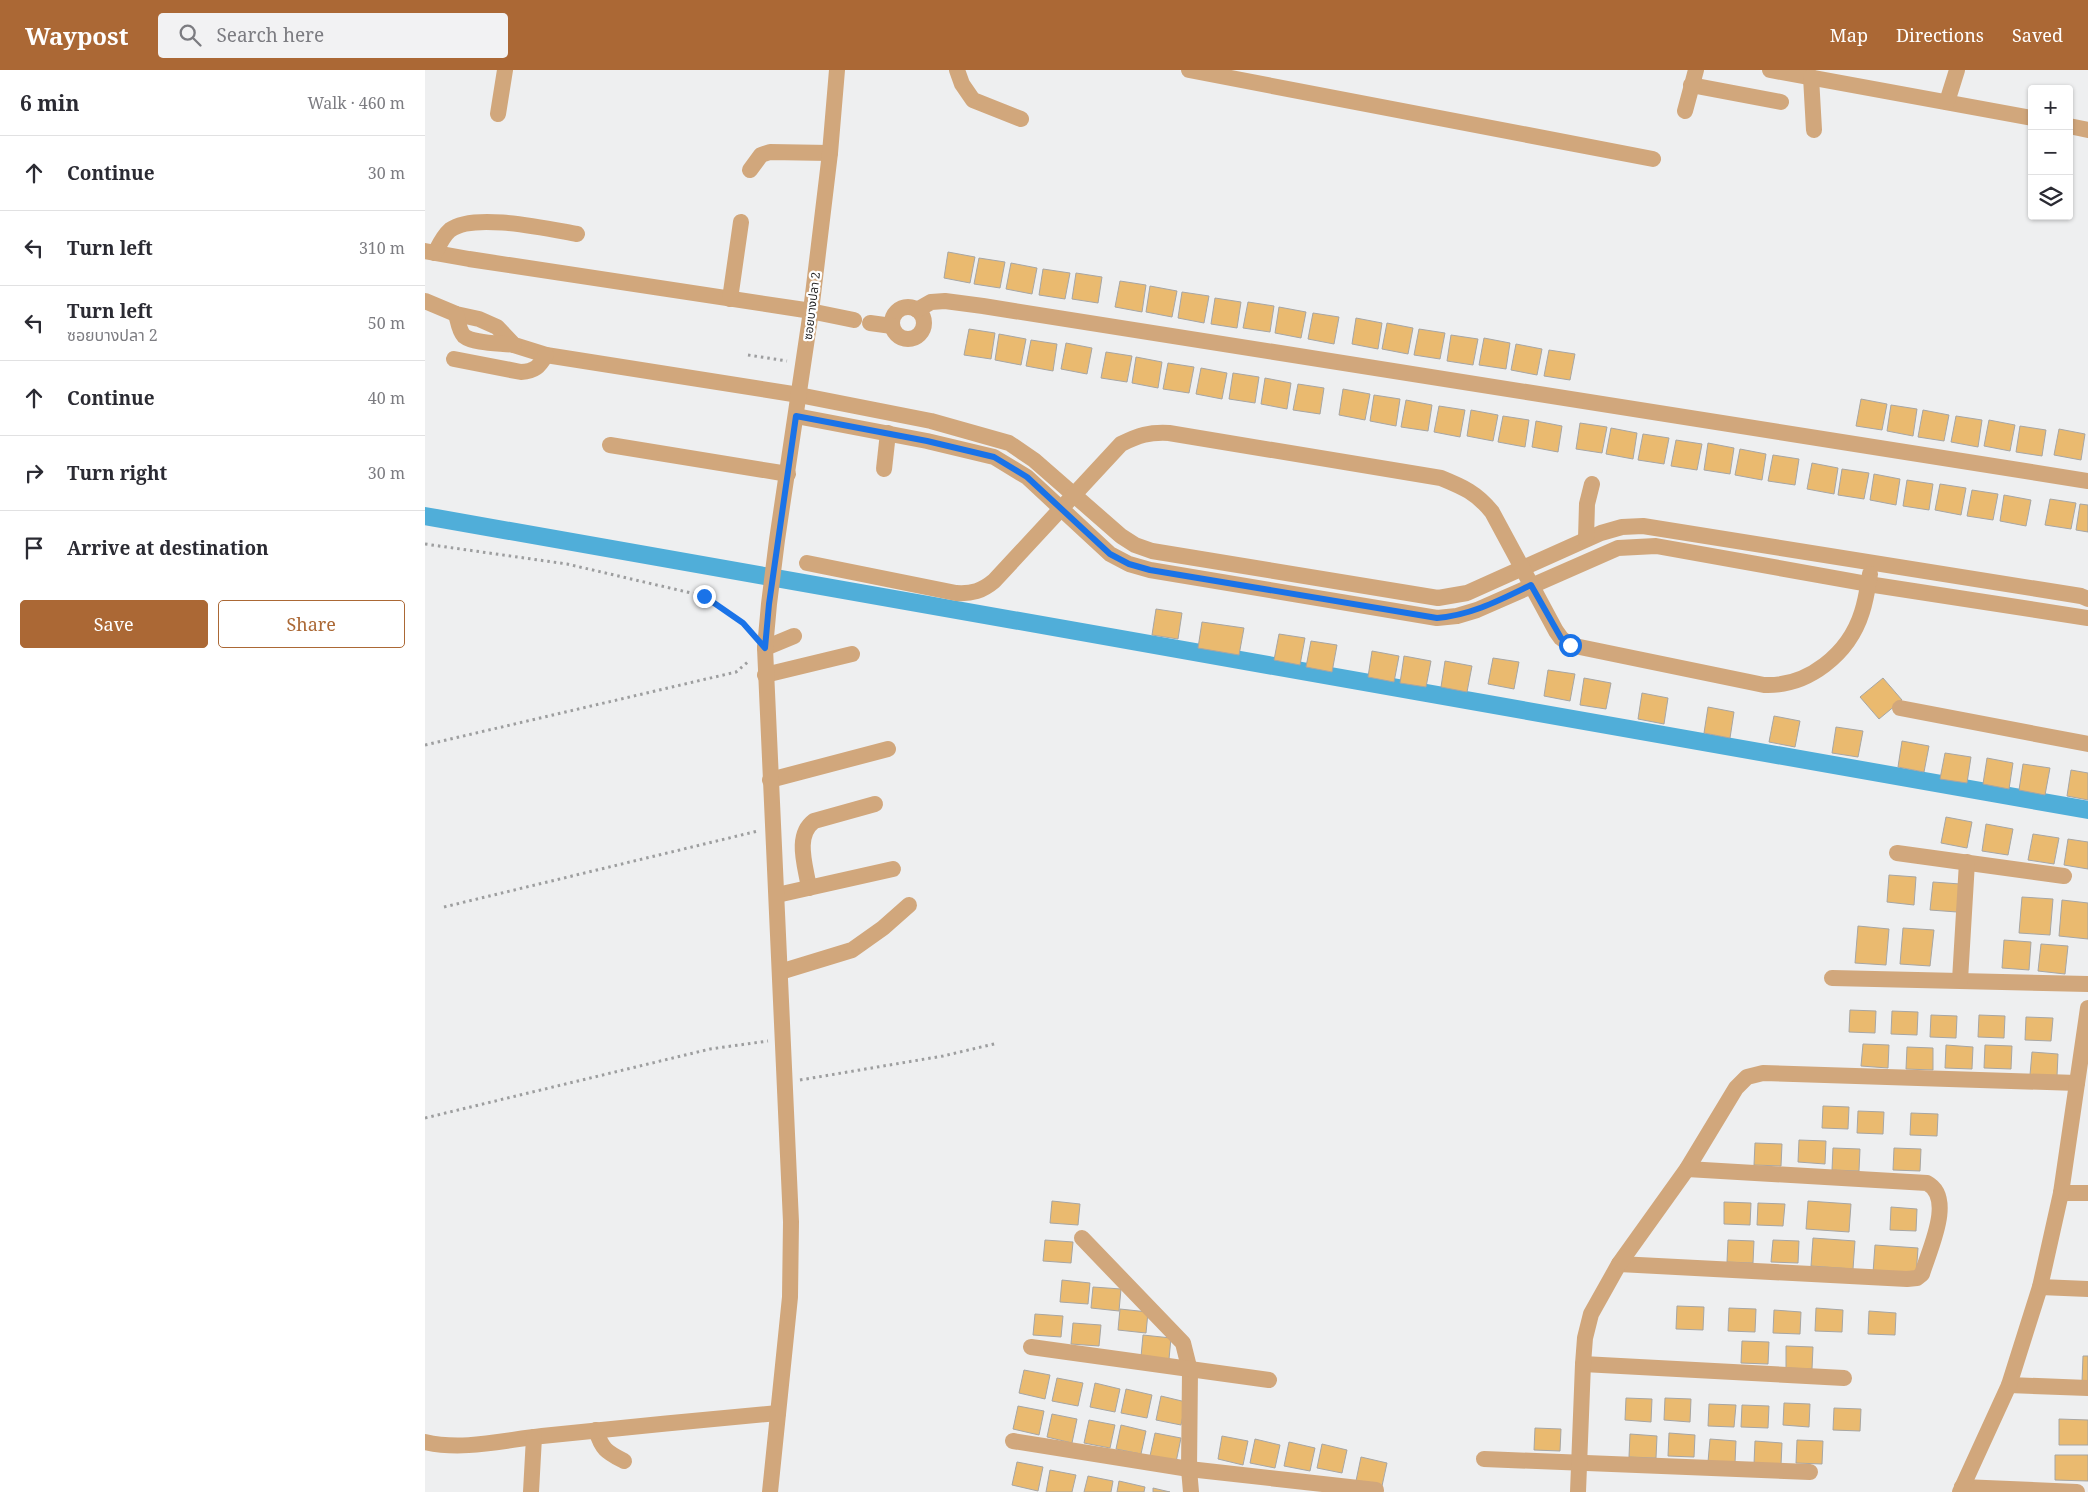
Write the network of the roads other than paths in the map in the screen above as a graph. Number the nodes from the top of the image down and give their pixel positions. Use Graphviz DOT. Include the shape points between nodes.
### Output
graph roads {
  1 [pos="505,70"];
  2 [pos="837,70"];
  3 [pos="957,70"];
  4 [pos="1189,70"];
  5 [pos="1770,70"];
  6 [pos="1957,70"];
  7 [pos="1811,77"];
  8 [pos="1694,78"];
  9 [pos="1781,102"];
  10 [pos="1947,102"];
  11 [pos="1685,111"];
  12 [pos="498,114"];
  13 [pos="2028,117"];
  14 [pos="1021,119"];
  15 [pos="2073,127"];
  16 [pos="1814,130"];
  17 [pos="2088,130"];
  18 [pos="830,153"];
  19 [pos="1653,159"];
  20 [pos="750,170"];
  21 [pos="741,222"];
  22 [pos="577,234"];
  23 [pos="430,252"];
  24 [pos="730,299"];
  25 [pos="425,302"];
  26 [pos="917,310"];
  27 [pos="811,311"];
  28 [pos="892,326"];
  29 [pos="546,355"];
  30 [pos="454,359"];
  31 [pos="799,395"];
  32 [pos="796,416"];
  33 [pos="931,421"];
  34 [pos="889,433"];
  35 [pos="927,441"];
  36 [pos="610,445"];
  37 [pos="884,470"];
  38 [pos="788,474"];
  39 [pos="2088,481"];
  40 [pos="1592,484"];
  41 [pos="1075,495"];
  42 [pos="1062,509"];
  43 [pos="1585,539"];
  44 [pos="1873,562"];
  45 [pos="807,563"];
  46 [pos="1523,566"];
  47 [pos="1868,584"];
  48 [pos="1531,585"];
  49 [pos="2088,599"];
  50 [pos="2088,618"];
  51 [pos="794,636"];
  52 [pos="765,648"];
  53 [pos="852,654"];
  54 [pos="765,675"];
  55 [pos="1899,708"];
  56 [pos="2088,744"];
  57 [pos="888,749"];
  58 [pos="770,780"];
  59 [pos="875,804"];
  60 [pos="1897,853"];
  61 [pos="1967,862"];
  62 [pos="893,868"];
  63 [pos="2064,876"];
  64 [pos="809,888"];
  65 [pos="777,895"];
  66 [pos="909,906"];
  67 [pos="780,972"];
  68 [pos="1832,978"];
  69 [pos="1960,980"];
  70 [pos="2088,984"];
  71 [pos="2088,1008"];
  72 [pos="2080,1093"];
  73 [pos="1687,1169"];
  74 [pos="2061,1193"];
  75 [pos="2088,1194"];
  76 [pos="1082,1238"];
  77 [pos="1619,1264"];
  78 [pos="2040,1287"];
  79 [pos="2088,1289"];
  80 [pos="1031,1347"];
  81 [pos="1583,1364"];
  82 [pos="1191,1371"];
  83 [pos="1844,1378"];
  84 [pos="1269,1380"];
  85 [pos="2009,1385"];
  86 [pos="2088,1388"];
  87 [pos="778,1413"];
  88 [pos="596,1430"];
  89 [pos="535,1437"];
  90 [pos="1013,1441"];
  91 [pos="425,1442"];
  92 [pos="1484,1459"];
  93 [pos="624,1461"];
  94 [pos="1579,1463"];
  95 [pos="1189,1469"];
  96 [pos="1810,1472"];
  97 [pos="1376,1490"];
  98 [pos="1961,1490"];
  99 [pos="531,1492"];
  100 [pos="770,1492"];
  101 [pos="1191,1492"];
  102 [pos="1578,1492"];
  103 [pos="2077,1492"];
  1 -- 12 [label="street"];
  2 -- 18 [label="street, ซอยบางปลา 2"];
  3 -- 14 [label="street" via="973,100"];
  4 -- 19 [label="street"];
  5 -- 7 [label="street"];
  6 -- 10 [label="street"];
  7 -- 10 [label="street"];
  7 -- 16 [label="street"];
  8 -- 9 [label="street"];
  8 -- 11 [label="street"];
  10 -- 13 [label="street"];
  15 -- 17 [label="street"];
  18 -- 20 [label="street" via="770,152 761,155"];
  18 -- 27 [label="street, ซอยบางปลา 2"];
  21 -- 24 [label="street"];
  22 -- 23 [label="street" via="491,222 466,224 451,229"];
  23 -- 24 [label="street"];
  24 -- 27 [label="street"];
  25 -- 29 [label="street" via="456,314 465,337 515,345"];
  26 -- 28 [label="street" via="902,308 892,318"];
  26 -- 28 [label="street" via="924,323 917,337 901,338"];
  26 -- 39 [label="street" via="938,301 983,306"];
  27 -- 28 [label="street"];
  27 -- 31 [label="street, ซอยบางปลา 2"];
  29 -- 30 [label="street" via="539,367 521,372"];
  29 -- 31 [label="street"];
  31 -- 32 [label="street, ซอยบางปลา 2"];
  31 -- 33 [label="street"];
  32 -- 34 [label="street"];
  32 -- 38 [label="street, ซอยบางปลา 2"];
  33 -- 35 [label="street"];
  33 -- 41 [label="street" via="1009,443"];
  34 -- 35 [label="street"];
  34 -- 37 [label="street"];
  35 -- 42 [label="street" via="994,457 1027,477"];
  36 -- 38 [label="street"];
  38 -- 52 [label="street, ซอยบางปลา 2"];
  40 -- 43 [label="street"];
  41 -- 42 [label="street"];
  41 -- 46 [label="street" via="1121,536 1152,551 1428,597 1467,593"];
  41 -- 46 [label="street" via="1121,444 1152,432 1179,435 1441,478 1481,498"];
  42 -- 45 [label="street" via="994,581 983,590 969,594"];
  42 -- 48 [label="street" via="1110,554 1129,564 1437,618 1477,610"];
  43 -- 44 [label="street" via="1622,527 1643,526"];
  43 -- 46 [label="street"];
  44 -- 47 [label="street"];
  44 -- 49 [label="street"];
  46 -- 48 [label="street"];
  47 -- 48 [label="street" via="1656,546 1633,546 1617,548"];
  47 -- 48 [label="street" via="1862,612 1851,636 1838,653 1823,668 1781,686 1570,645 1561,638"];
  47 -- 50 [label="street"];
  51 -- 52 [label="street"];
  52 -- 54 [label="street, ซอยบางปลา 2"];
  53 -- 54 [label="street"];
  54 -- 58 [label="street, ซอยบางปลา 2"];
  55 -- 56 [label="street"];
  57 -- 58 [label="street"];
  58 -- 65 [label="street, ซอยบางปลา 2"];
  59 -- 64 [label="street" via="814,821 807,826 803,844"];
  60 -- 61 [label="street"];
  61 -- 63 [label="street"];
  61 -- 69 [label="street"];
  62 -- 64 [label="street"];
  64 -- 65 [label="street"];
  65 -- 67 [label="street, ซอยบางปลา 2"];
  66 -- 67 [label="street" via="852,950"];
  67 -- 87 [label="street, ซอยบางปลา 2" via="791,1222 790,1297"];
  68 -- 69 [label="street"];
  69 -- 70 [label="street"];
  71 -- 72 [label="street"];
  72 -- 73 [label="street" via="1755,1074 1736,1088"];
  72 -- 74 [label="street"];
  73 -- 77 [label="street"];
  73 -- 77 [label="street" via="1927,1183 1935,1187 1941,1206 1922,1274 1907,1279"];
  74 -- 75 [label="street"];
  74 -- 78 [label="street"];
  76 -- 82 [label="street" via="1183,1343"];
  77 -- 81 [label="street" via="1591,1314"];
  78 -- 79 [label="street"];
  78 -- 85 [label="street"];
  80 -- 82 [label="street"];
  81 -- 83 [label="street"];
  81 -- 94 [label="street"];
  82 -- 84 [label="street"];
  82 -- 95 [label="street"];
  85 -- 86 [label="street"];
  85 -- 98 [label="street"];
  87 -- 88 [label="street"];
  87 -- 100 [label="street, ซอยบางปลา 2"];
  88 -- 89 [label="street"];
  88 -- 93 [label="street" via="606,1451"];
  89 -- 91 [label="street" via="475,1444"];
  89 -- 99 [label="street"];
  90 -- 95 [label="street"];
  92 -- 94 [label="street"];
  94 -- 96 [label="street"];
  94 -- 102 [label="street"];
  95 -- 97 [label="street"];
  95 -- 101 [label="street"];
  98 -- 103 [label="street"];
}
